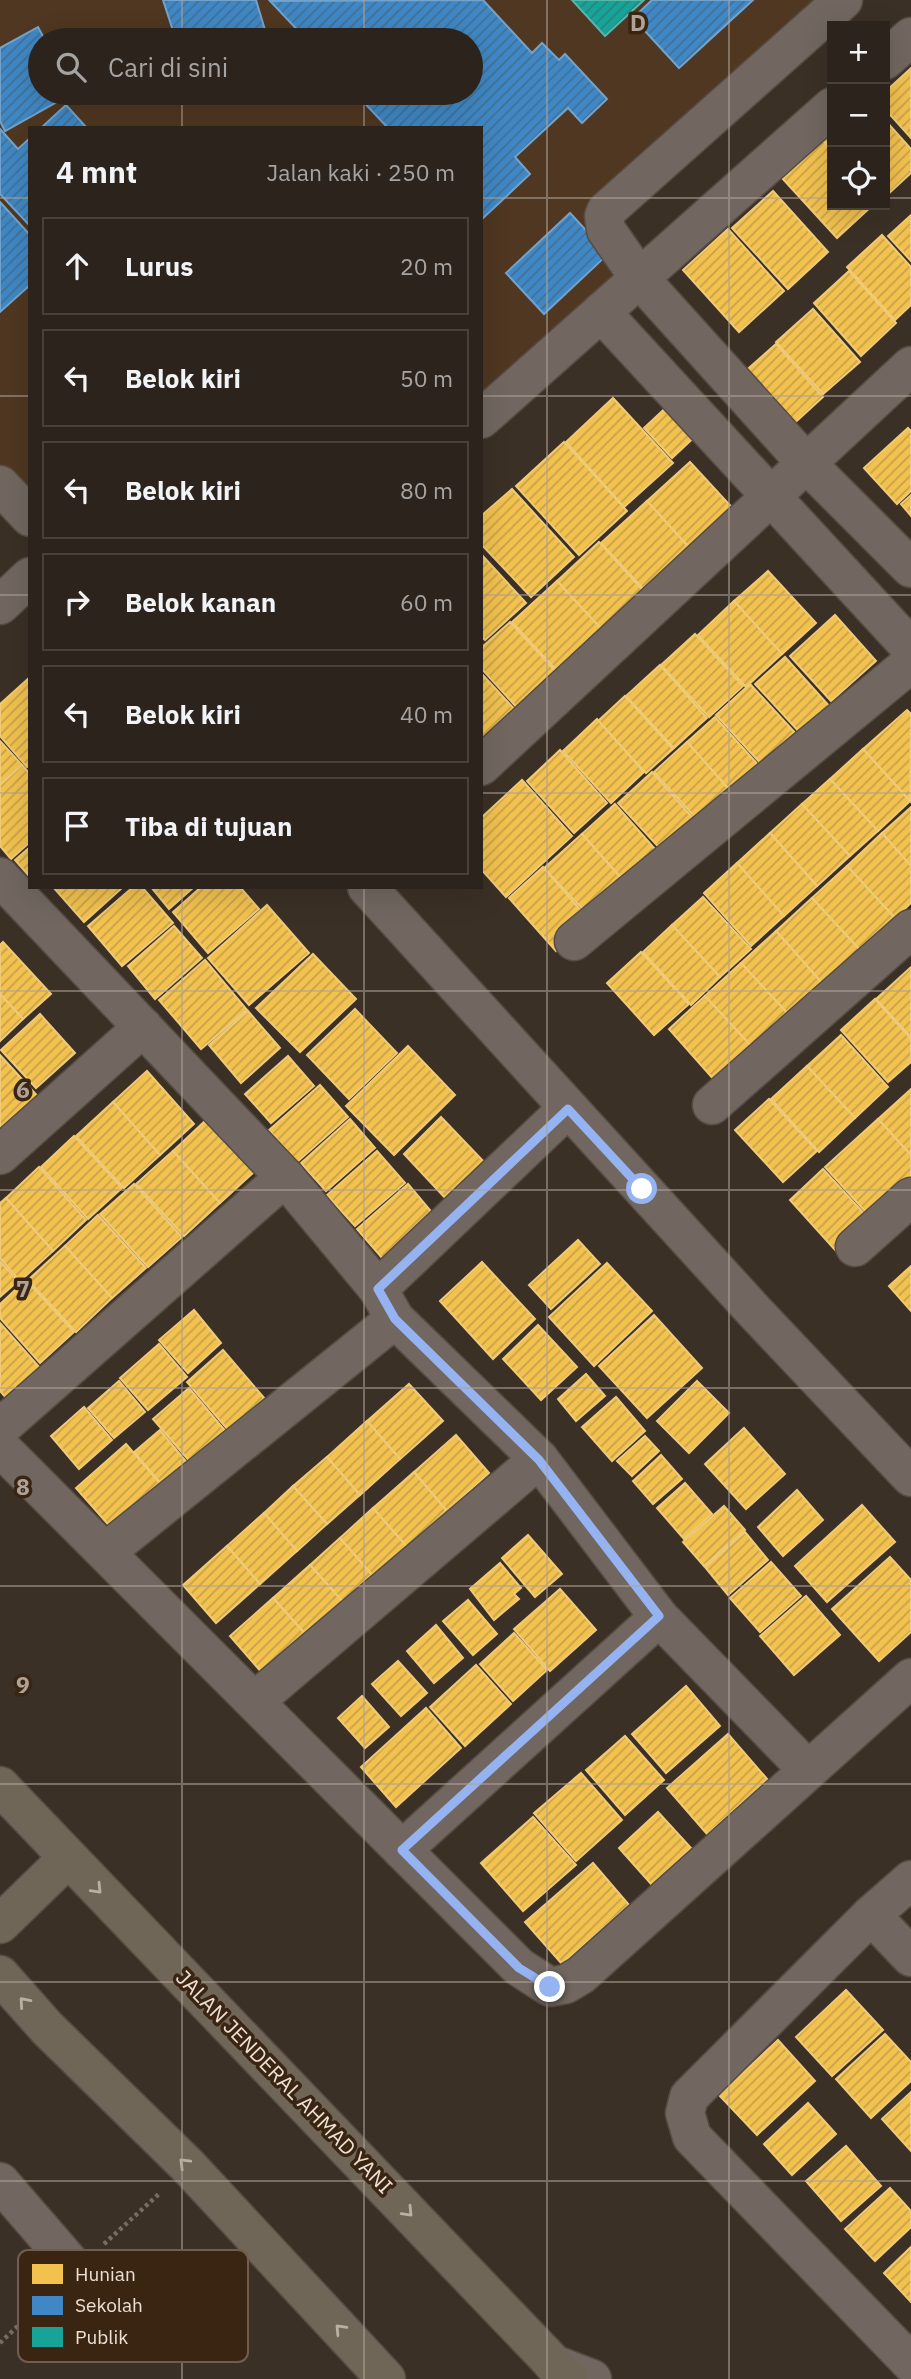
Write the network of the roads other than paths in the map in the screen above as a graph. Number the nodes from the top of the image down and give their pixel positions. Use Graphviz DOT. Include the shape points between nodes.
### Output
graph roads {
  1 [pos="843,0"];
  2 [pos="911,37"];
  3 [pos="890,56"];
  4 [pos="827,111"];
  5 [pos="640,279"];
  6 [pos="601,312"];
  7 [pos="911,366"];
  8 [pos="483,417"];
  9 [pos="806,463"];
  10 [pos="0,485"];
  11 [pos="771,497"];
  12 [pos="28,515"];
  13 [pos="911,568"];
  14 [pos="28,580"];
  15 [pos="0,605"];
  16 [pos="911,648"];
  17 [pos="911,663"];
  18 [pos="483,764"];
  19 [pos="369,889"];
  20 [pos="6,895"];
  21 [pos="911,929"];
  22 [pos="574,941"];
  23 [pos="143,1027"];
  24 [pos="712,1105"];
  25 [pos="568,1109"];
  26 [pos="0,1155"];
  27 [pos="285,1177"];
  28 [pos="911,1197"];
  29 [pos="855,1247"];
  30 [pos="386,1304"];
  31 [pos="0,1429"];
  32 [pos="0,1447"];
  33 [pos="539,1460"];
  34 [pos="911,1477"];
  35 [pos="107,1551"];
  36 [pos="659,1616"];
  37 [pos="911,1678"];
  38 [pos="255,1702"];
  39 [pos="808,1770"];
  40 [pos="0,1786"];
  41 [pos="402,1850"];
  42 [pos="68,1858"];
  43 [pos="911,1880"];
  44 [pos="872,1916"];
  45 [pos="0,1924"];
  46 [pos="911,1957"];
  47 [pos="0,1975"];
  48 [pos="0,2182"];
  49 [pos="59,2250"];
  50 [pos="911,2363"];
  51 [pos="560,2371"];
  52 [pos="376,2375"];
  53 [pos="592,2379"];
  1 -- 5 [label="street" via="606,211 606,230"];
  2 -- 3 [label="street"];
  4 -- 5 [label="street"];
  5 -- 6 [label="street"];
  5 -- 9 [label="street"];
  6 -- 8 [label="street"];
  6 -- 11 [label="street"];
  7 -- 9 [label="street"];
  9 -- 11 [label="street"];
  9 -- 13 [label="street"];
  10 -- 12 [label="street"];
  11 -- 16 [label="street"];
  11 -- 18 [label="street"];
  14 -- 15 [label="street"];
  17 -- 22 [label="street"];
  19 -- 25 [label="street"];
  20 -- 23 [label="street"];
  21 -- 24 [label="street"];
  23 -- 26 [label="street"];
  23 -- 27 [label="street"];
  25 -- 30 [label="street"];
  25 -- 34 [label="street"];
  27 -- 30 [label="street"];
  27 -- 31 [label="street"];
  28 -- 29 [label="street"];
  30 -- 33 [label="street"];
  30 -- 35 [label="street"];
  32 -- 35 [label="street"];
  33 -- 36 [label="street"];
  33 -- 38 [label="street"];
  35 -- 38 [label="street"];
  36 -- 39 [label="street"];
  36 -- 41 [label="street"];
  37 -- 39 [label="street"];
  38 -- 41 [label="street"];
  39 -- 41 [label="street" via="566,1984 550,1987 519,1968"];
  40 -- 42 [label="highway, JALAN JENDERAL AHMAD YANI"];
  42 -- 45 [label="highway"];
  42 -- 51 [label="highway, JALAN JENDERAL AHMAD YANI, one-way"];
  43 -- 44 [label="street"];
  44 -- 46 [label="street"];
  44 -- 50 [label="street" via="689,2097 685,2113 692,2137"];
  52 -- 47 [label="highway, one-way" via="188,2166 47,2028"];
  48 -- 49 [label="street"];
  51 -- 53 [label="street"];
}
